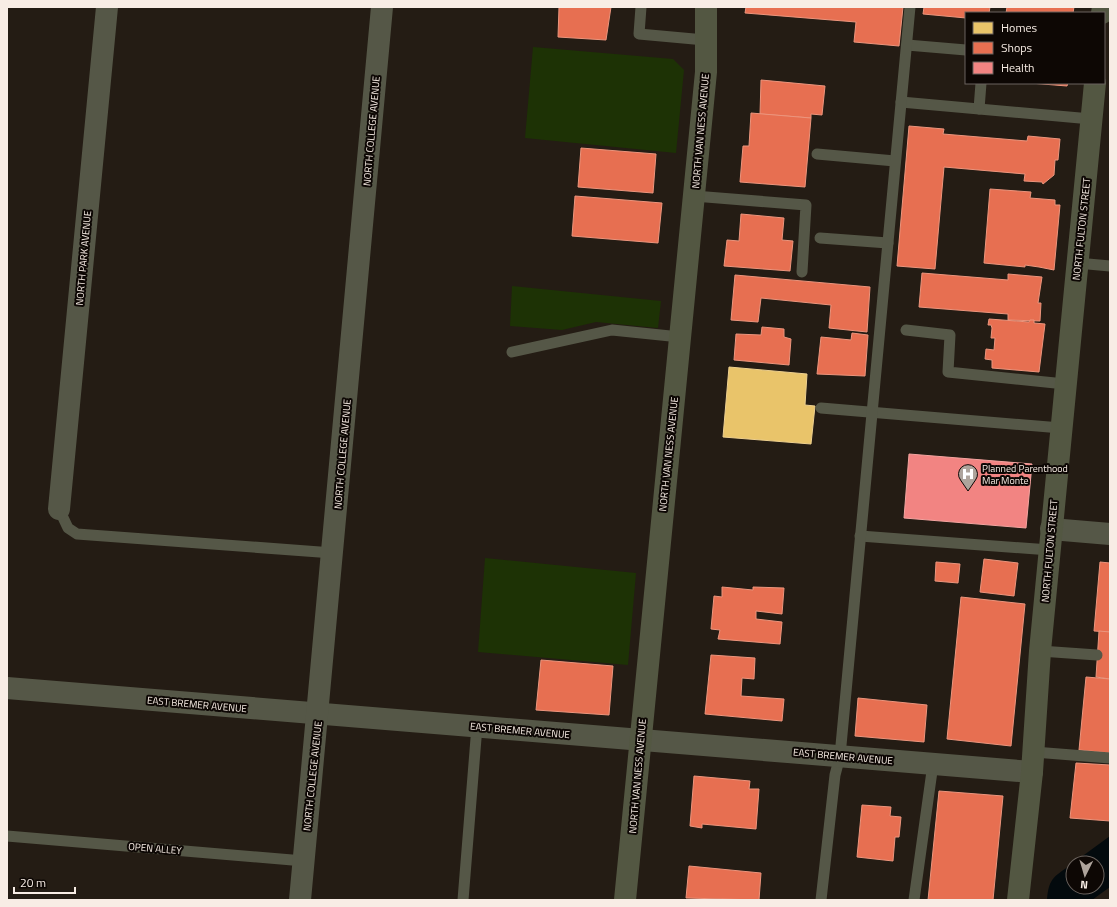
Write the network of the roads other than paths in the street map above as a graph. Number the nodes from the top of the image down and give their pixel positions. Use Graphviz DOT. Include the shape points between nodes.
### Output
graph roads {
  1 [pos="107,7"];
  2 [pos="382,7"];
  3 [pos="641,7"];
  4 [pos="706,7"];
  5 [pos="910,7"];
  6 [pos="705,40"];
  7 [pos="907,45"];
  8 [pos="965,50"];
  9 [pos="981,84"];
  10 [pos="1095,84"];
  11 [pos="901,102"];
  12 [pos="980,109"];
  13 [pos="1091,119"];
  14 [pos="817,154"];
  15 [pos="896,161"];
  16 [pos="694,196"];
  17 [pos="820,238"];
  18 [pos="888,243"];
  19 [pos="1077,263"];
  20 [pos="1110,266"];
  21 [pos="802,272"];
  22 [pos="906,330"];
  23 [pos="680,337"];
  24 [pos="512,352"];
  25 [pos="1065,384"];
  26 [pos="821,408"];
  27 [pos="872,411"];
  28 [pos="1061,428"];
  29 [pos="59,509"];
  30 [pos="1110,534"];
  31 [pos="860,536"];
  32 [pos="1050,540"];
  33 [pos="333,553"];
  34 [pos="1040,652"];
  35 [pos="1097,655"];
  36 [pos="7,688"];
  37 [pos="318,714"];
  38 [pos="477,726"];
  39 [pos="640,740"];
  40 [pos="840,756"];
  41 [pos="1110,758"];
  42 [pos="1033,762"];
  43 [pos="932,764"];
  44 [pos="7,836"];
  45 [pos="304,861"];
  46 [pos="300,900"];
  47 [pos="463,900"];
  48 [pos="625,900"];
  49 [pos="821,900"];
  50 [pos="914,900"];
  51 [pos="1018,900"];
  1 -- 29 [label="street, NORTH PARK AVENUE"];
  2 -- 33 [label="street, NORTH COLLEGE AVENUE"];
  3 -- 6 [label="lane" via="639,34"];
  4 -- 6 [label="main road, NORTH VAN NESS AVENUE"];
  5 -- 7 [label="lane"];
  6 -- 16 [label="main road, NORTH VAN NESS AVENUE" via="706,72"];
  7 -- 8 [label="lane"];
  7 -- 11 [label="lane"];
  9 -- 12 [label="lane"];
  10 -- 13 [label="main road, NORTH FULTON STREET"];
  11 -- 12 [label="lane"];
  11 -- 15 [label="lane"];
  12 -- 13 [label="lane"];
  13 -- 19 [label="main road, NORTH FULTON STREET"];
  14 -- 15 [label="lane"];
  15 -- 18 [label="lane"];
  16 -- 21 [label="lane" via="806,205"];
  16 -- 23 [label="main road, NORTH VAN NESS AVENUE"];
  17 -- 18 [label="lane"];
  18 -- 27 [label="lane"];
  19 -- 20 [label="lane"];
  19 -- 25 [label="main road, NORTH FULTON STREET"];
  22 -- 25 [label="lane" via="950,335 948,372"];
  23 -- 24 [label="lane" via="612,330"];
  23 -- 39 [label="main road, NORTH VAN NESS AVENUE"];
  25 -- 28 [label="main road, NORTH FULTON STREET"];
  26 -- 27 [label="lane"];
  27 -- 28 [label="lane"];
  27 -- 31 [label="lane"];
  28 -- 32 [label="main road, NORTH FULTON STREET"];
  29 -- 33 [label="lane" via="68,528 77,534"];
  30 -- 32 [label="street"];
  31 -- 32 [label="lane"];
  31 -- 40 [label="lane"];
  32 -- 34 [label="main road, NORTH FULTON STREET"];
  33 -- 37 [label="street, NORTH COLLEGE AVENUE"];
  34 -- 35 [label="lane"];
  34 -- 42 [label="main road, NORTH FULTON STREET"];
  36 -- 37 [label="street, EAST BREMER AVENUE"];
  37 -- 38 [label="street, EAST BREMER AVENUE"];
  37 -- 45 [label="street, NORTH COLLEGE AVENUE"];
  38 -- 39 [label="street, EAST BREMER AVENUE"];
  38 -- 47 [label="lane"];
  39 -- 40 [label="street, EAST BREMER AVENUE"];
  39 -- 48 [label="main road, NORTH VAN NESS AVENUE"];
  40 -- 43 [label="street, EAST BREMER AVENUE"];
  40 -- 49 [label="lane" via="835,775"];
  41 -- 42 [label="lane"];
  42 -- 43 [label="street, EAST BREMER AVENUE"];
  42 -- 51 [label="main road, NORTH FULTON STREET"];
  43 -- 50 [label="lane"];
  44 -- 45 [label="lane, OPEN ALLEY"];
  45 -- 46 [label="street, NORTH COLLEGE AVENUE"];
}
